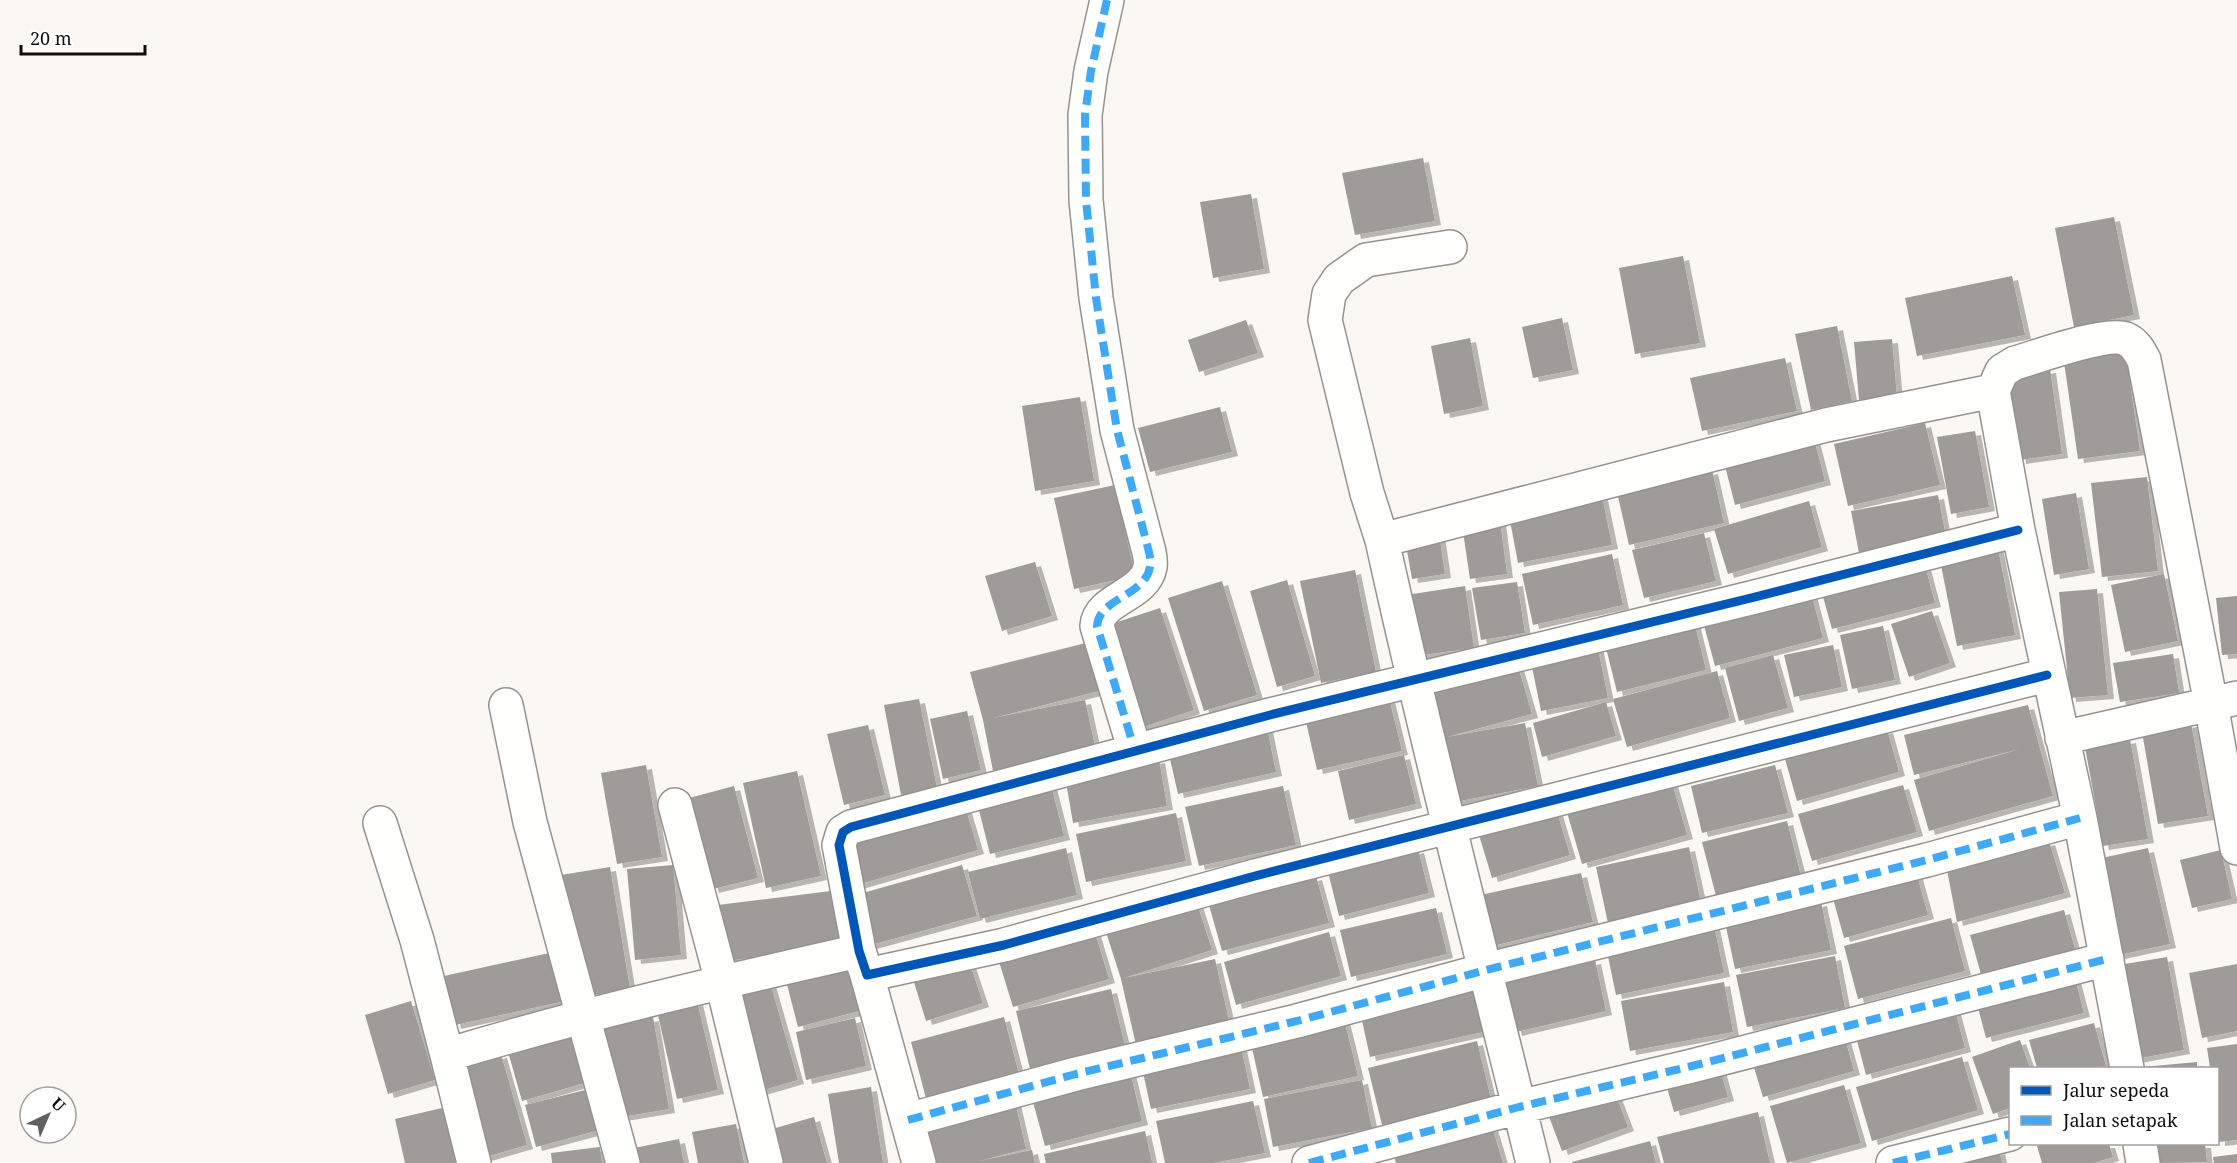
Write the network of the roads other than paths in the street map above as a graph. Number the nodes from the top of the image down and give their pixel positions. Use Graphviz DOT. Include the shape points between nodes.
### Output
graph roads {
  1 [pos="1107,0"];
  2 [pos="1450,247"];
  3 [pos="1993,391"];
  4 [pos="2018,530"];
  5 [pos="1382,540"];
  6 [pos="2048,675"];
  7 [pos="1413,681"];
  8 [pos="2224,701"];
  9 [pos="506,705"];
  10 [pos="2062,738"];
  11 [pos="1135,751"];
  12 [pos="675,805"];
  13 [pos="2080,818"];
  14 [pos="380,823"];
  15 [pos="1449,827"];
  16 [pos="2237,848"];
  17 [pos="2107,959"];
  18 [pos="863,963"];
  19 [pos="1486,970"];
  20 [pos="722,982"];
  21 [pos="585,1017"];
  22 [pos="447,1055"];
  23 [pos="2127,1067"];
  24 [pos="1519,1107"];
  25 [pos="909,1120"];
  26 [pos="2009,1134"];
  27 [pos="2140,1145"];
  28 [pos="474,1163"];
  29 [pos="623,1163"];
  30 [pos="766,1163"];
  31 [pos="919,1163"];
  32 [pos="1309,1163"];
  33 [pos="1533,1163"];
  34 [pos="1893,1163"];
  35 [pos="2143,1163"];
  1 -- 11 [label="street" via="1085,115 1086,200 1096,298 1117,429 1150,566 1143,580 1102,612 1097,626"];
  2 -- 5 [label="street" via="1366,260 1339,279 1329,294 1325,320 1364,483"];
  3 -- 4 [label="street"];
  3 -- 5 [label="street" via="1826,425"];
  3 -- 8 [label="street" via="2002,371 2015,363 2108,337 2127,339 2140,352"];
  4 -- 6 [label="street"];
  4 -- 7 [label="street"];
  5 -- 7 [label="street"];
  6 -- 10 [label="street"];
  6 -- 15 [label="street"];
  7 -- 11 [label="street"];
  7 -- 15 [label="street"];
  8 -- 10 [label="street"];
  8 -- 16 [label="street"];
  9 -- 21 [label="street" via="530,822"];
  10 -- 13 [label="street"];
  11 -- 18 [label="street" via="847,829 840,836 839,845"];
  12 -- 20 [label="street"];
  13 -- 17 [label="street"];
  13 -- 19 [label="street"];
  14 -- 22 [label="street" via="417,940"];
  15 -- 18 [label="street" via="1004,945"];
  15 -- 19 [label="street"];
  17 -- 23 [label="street"];
  17 -- 24 [label="street"];
  18 -- 20 [label="street"];
  18 -- 25 [label="street"];
  19 -- 24 [label="street"];
  19 -- 25 [label="street"];
  20 -- 21 [label="street"];
  20 -- 30 [label="street"];
  21 -- 22 [label="street"];
  21 -- 29 [label="street"];
  22 -- 28 [label="street"];
  24 -- 32 [label="street"];
  24 -- 33 [label="street"];
  25 -- 31 [label="street"];
  26 -- 34 [label="street"];
  27 -- 35 [label="street"];
}
